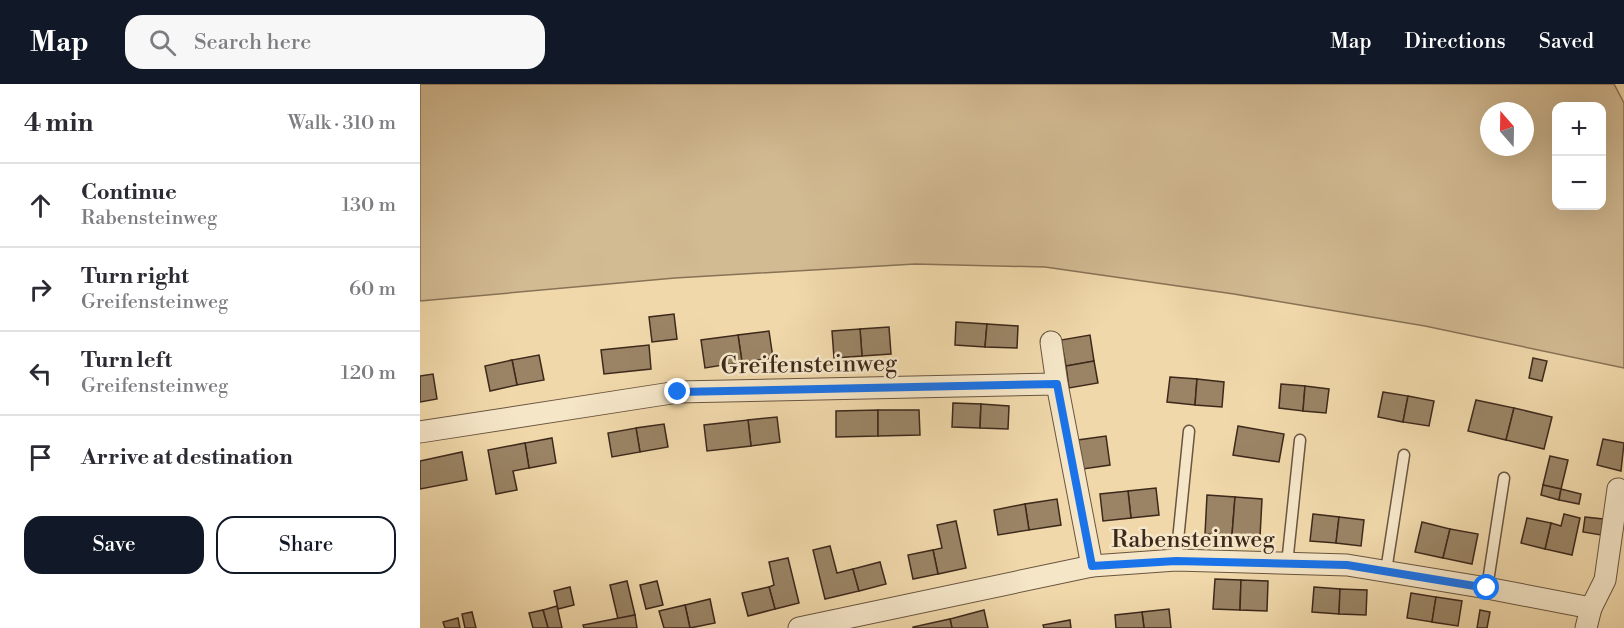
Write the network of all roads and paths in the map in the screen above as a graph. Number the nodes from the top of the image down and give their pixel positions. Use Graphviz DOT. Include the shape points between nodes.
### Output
graph roads {
  1 [pos="1052,342"];
  2 [pos="1057,384"];
  3 [pos="1189,430"];
  4 [pos="420,432"];
  5 [pos="1300,440"];
  6 [pos="1404,455"];
  7 [pos="1504,478"];
  8 [pos="1621,489"];
  9 [pos="1176,561"];
  10 [pos="1287,564"];
  11 [pos="1092,566"];
  12 [pos="1386,571"];
  13 [pos="1487,588"];
  14 [pos="1589,618"];
  15 [pos="799,628"];
  1 -- 2 [label="street"];
  2 -- 4 [label="street, Greifensteinweg" via="678,392"];
  2 -- 11 [label="street"];
  3 -- 9 [label="lane"];
  5 -- 10 [label="lane"];
  6 -- 12 [label="lane"];
  7 -- 13 [label="lane"];
  8 -- 14 [label="street, Rabensteinweg" via="1605,580"];
  9 -- 10 [label="street, Rabensteinweg"];
  9 -- 11 [label="street, Rabensteinweg"];
  10 -- 12 [label="street, Rabensteinweg" via="1347,565"];
  11 -- 15 [label="street, Rabensteinweg"];
  12 -- 13 [label="street, Rabensteinweg"];
  13 -- 14 [label="street, Rabensteinweg"];
}
